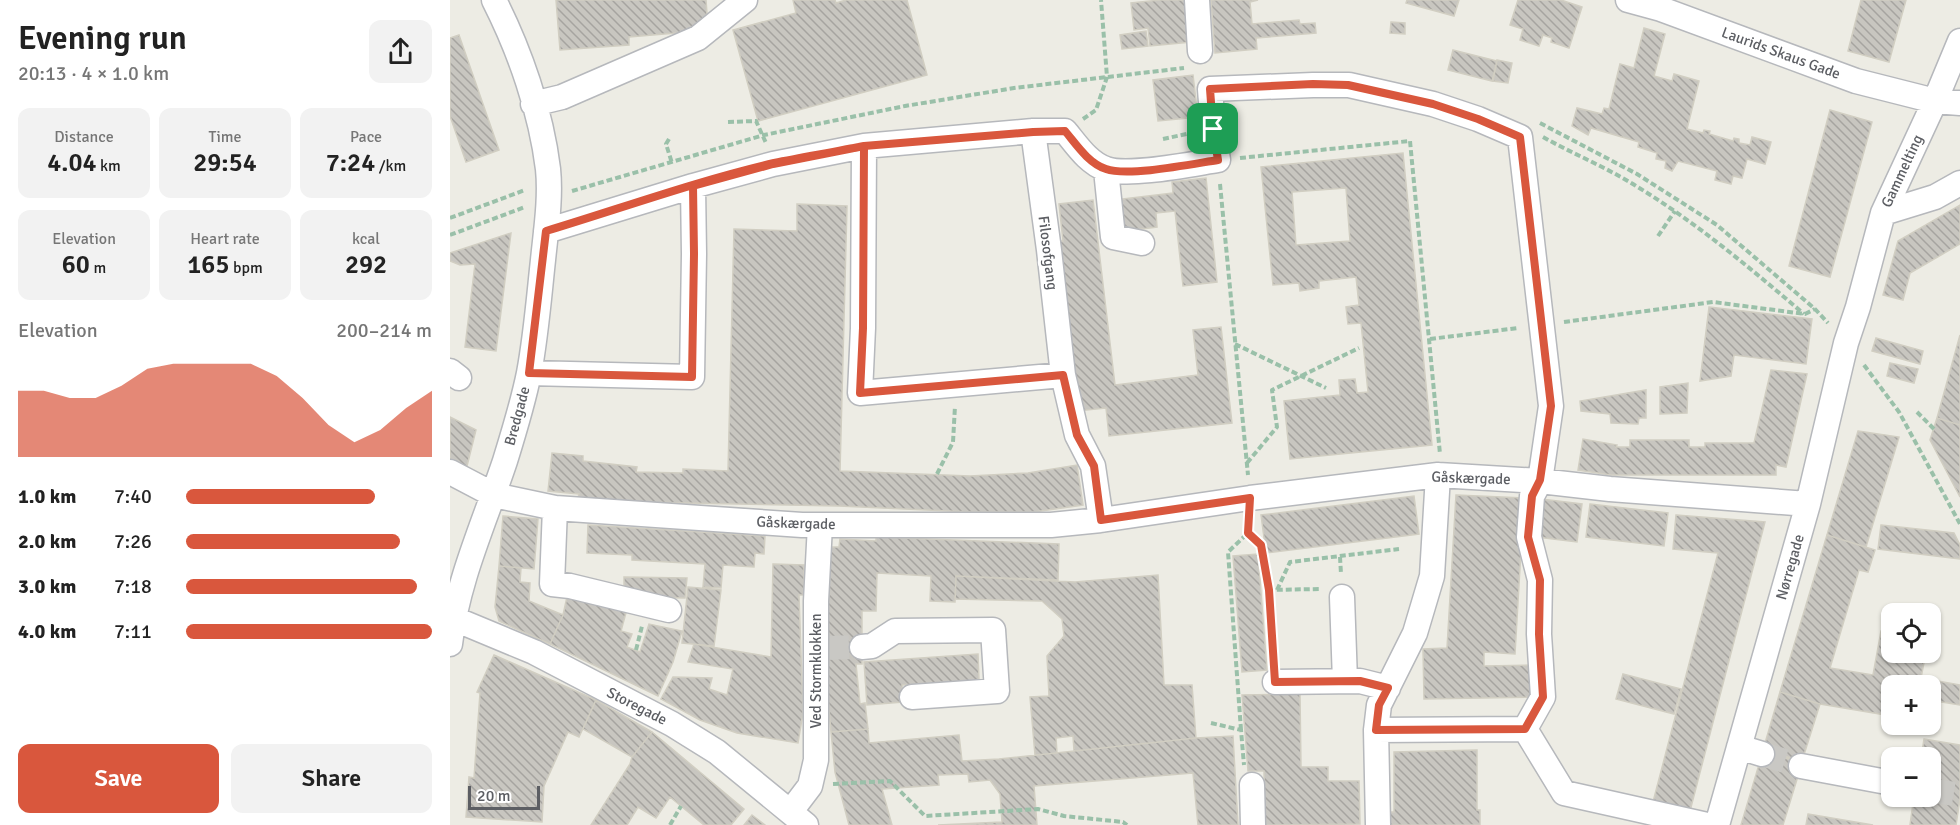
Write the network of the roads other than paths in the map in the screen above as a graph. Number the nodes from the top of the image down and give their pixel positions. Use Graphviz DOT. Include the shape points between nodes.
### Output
graph roads {
  1 [pos="494,0"];
  2 [pos="745,0"];
  3 [pos="1197,0"];
  4 [pos="1628,0"];
  5 [pos="1960,41"];
  6 [pos="1200,51"];
  7 [pos="1935,101"];
  8 [pos="1960,103"];
  9 [pos="533,104"];
  10 [pos="1033,132"];
  11 [pos="864,146"];
  12 [pos="1106,170"];
  13 [pos="1960,183"];
  14 [pos="693,186"];
  15 [pos="1882,213"];
  16 [pos="546,231"];
  17 [pos="1142,243"];
  18 [pos="1857,307"];
  19 [pos="529,373"];
  20 [pos="1063,375"];
  21 [pos="450,472"];
  22 [pos="1438,475"];
  23 [pos="1540,480"];
  24 [pos="494,495"];
  25 [pos="1808,504"];
  26 [pos="555,508"];
  27 [pos="1101,520"];
  28 [pos="820,525"];
  29 [pos="1337,593"];
  30 [pos="669,610"];
  31 [pos="452,617"];
  32 [pos="450,644"];
  33 [pos="862,647"];
  34 [pos="1345,681"];
  35 [pos="1275,682"];
  36 [pos="1388,688"];
  37 [pos="912,697"];
  38 [pos="1525,729"];
  39 [pos="1376,730"];
  40 [pos="1801,766"];
  41 [pos="1881,781"];
  42 [pos="1252,784"];
  43 [pos="799,818"];
  44 [pos="1253,825"];
  45 [pos="1378,825"];
  46 [pos="1707,825"];
  47 [pos="1717,825"];
  1 -- 9 [label="street, Bredgade" via="509,30"];
  2 -- 9 [label="street" via="698,38 562,97"];
  3 -- 6 [label="street"];
  4 -- 7 [label="street, Laurids Skaus Gade" via="1856,81"];
  5 -- 7 [label="street, Gammelting"];
  7 -- 8 [label="street, Laurids Skaus Gade"];
  7 -- 15 [label="street, Gammelting"];
  9 -- 16 [label="street, Bredgade" via="548,181"];
  10 -- 11 [label="street"];
  10 -- 12 [label="street" via="1065,131 1090,160"];
  10 -- 20 [label="street, Filosofgang"];
  11 -- 14 [label="street" via="773,164"];
  11 -- 20 [label="street" via="860,393"];
  12 -- 17 [label="street" via="1113,237"];
  12 -- 23 [label="street" via="1131,172 1218,160 1210,89 1348,85 1433,104 1520,137 1551,406"];
  13 -- 15 [label="street" via="1935,197"];
  14 -- 16 [label="street"];
  14 -- 19 [label="street" via="692,377"];
  15 -- 18 [label="street, Gammelting"];
  16 -- 19 [label="street, Bredgade"];
  18 -- 25 [label="street, Nørregade"];
  19 -- 24 [label="street, Bredgade"];
  20 -- 27 [label="street" via="1077,435 1094,466"];
  21 -- 24 [label="street, Gåskærgade"];
  22 -- 23 [label="street, Gåskærgade"];
  22 -- 27 [label="street, Gåskærgade"];
  22 -- 36 [label="street" via="1432,576 1415,633"];
  23 -- 25 [label="street, Gåskærgade"];
  23 -- 38 [label="street" via="1532,496 1528,537 1540,580 1543,697"];
  24 -- 26 [label="street, Gåskærgade"];
  24 -- 31 [label="street, Bredgade"];
  25 -- 47 [label="street, Nørregade" via="1750,751"];
  26 -- 28 [label="street, Gåskærgade"];
  26 -- 30 [label="street" via="552,584"];
  27 -- 28 [label="street, Gåskærgade" via="1051,525"];
  28 -- 43 [label="street, Ved Stormklokken" via="816,760"];
  29 -- 34 [label="street"];
  31 -- 32 [label="street, Bredgade"];
  31 -- 43 [label="street, Storegade" via="534,652 672,724 717,752"];
  33 -- 37 [label="street" via="872,646 895,631 993,630 997,692"];
  34 -- 35 [label="street"];
  34 -- 36 [label="street"];
  36 -- 39 [label="street" via="1379,705"];
  38 -- 39 [label="street"];
  38 -- 46 [label="street" via="1564,793"];
  39 -- 45 [label="street"];
  40 -- 41 [label="street"];
  42 -- 44 [label="street"];
}
